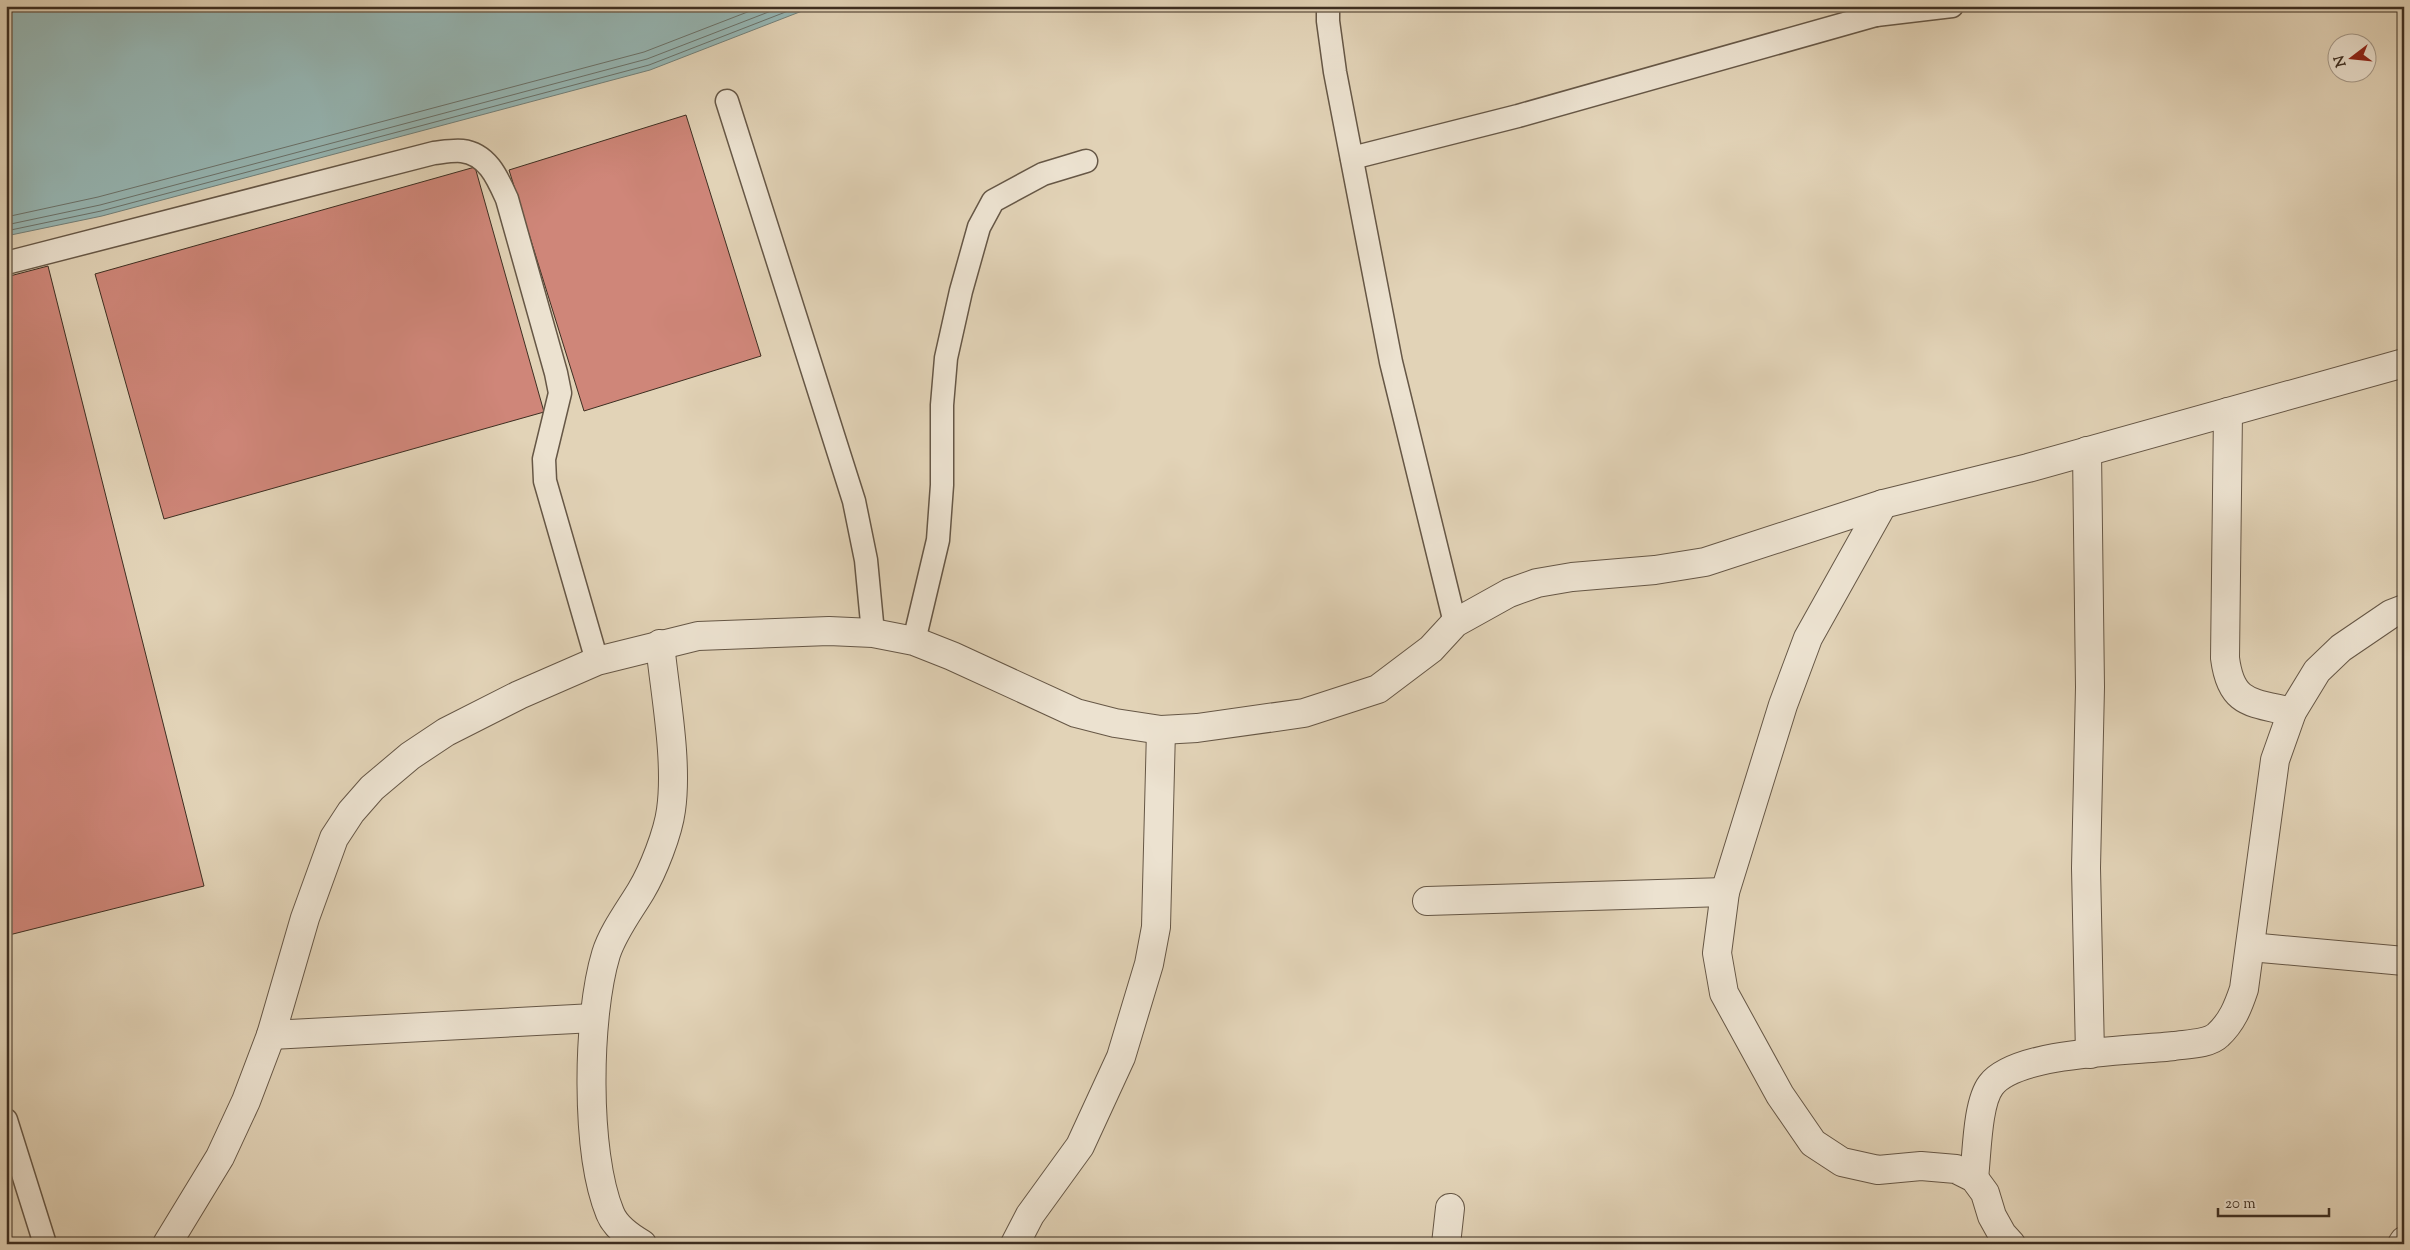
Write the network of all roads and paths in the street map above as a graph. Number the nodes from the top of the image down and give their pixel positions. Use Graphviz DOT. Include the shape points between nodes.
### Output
graph roads {
  1 [pos="1328,6"];
  2 [pos="1853,6"];
  3 [pos="1952,6"];
  4 [pos="1876,15"];
  5 [pos="727,101"];
  6 [pos="1352,158"];
  7 [pos="1086,161"];
  8 [pos="6,263"];
  9 [pos="2404,363"];
  10 [pos="2228,412"];
  11 [pos="2087,451"];
  12 [pos="1883,504"];
  13 [pos="2404,609"];
  14 [pos="1455,623"];
  15 [pos="873,633"];
  16 [pos="914,641"];
  17 [pos="660,644"];
  18 [pos="597,661"];
  19 [pos="2292,712"];
  20 [pos="1161,730"];
  21 [pos="1725,892"];
  22 [pos="1427,900"];
  23 [pos="2250,947"];
  24 [pos="2404,961"];
  25 [pos="594,1018"];
  26 [pos="271,1035"];
  27 [pos="2090,1054"];
  28 [pos="6,1120"];
  29 [pos="1974,1178"];
  30 [pos="1450,1208"];
  31 [pos="2005,1241"];
  32 [pos="45,1244"];
  33 [pos="167,1244"];
  34 [pos="642,1244"];
  35 [pos="1015,1244"];
  36 [pos="1446,1244"];
  1 -- 6 [label="lane" via="1335,72"];
  2 -- 4 [label="lane"];
  3 -- 4 [label="lane"];
  4 -- 6 [label="lane" via="1518,116"];
  5 -- 15 [label="lane" via="854,501 866,560"];
  6 -- 14 [label="lane" via="1391,362"];
  7 -- 16 [label="lane" via="1043,174 993,202 980,227 946,358 938,540"];
  8 -- 18 [label="lane" via="434,153 463,151 479,157 495,173 507,199 556,373 560,393 544,459 545,481"];
  9 -- 10 [label="street"];
  10 -- 11 [label="street"];
  10 -- 19 [label="street" via="2225,658 2228,678 2234,690 2247,700"];
  11 -- 12 [label="street"];
  11 -- 27 [label="street" via="2090,687 2086,868"];
  12 -- 14 [label="street" via="1705,562 1537,583 1509,593"];
  12 -- 21 [label="street" via="1808,638 1783,705"];
  13 -- 19 [label="street" via="2390,614 2342,648 2317,672"];
  14 -- 20 [label="street" via="1431,649 1378,689 1344,702 1304,713"];
  15 -- 16 [label="street"];
  15 -- 17 [label="street" via="717,635"];
  16 -- 20 [label="street" via="1076,713"];
  17 -- 18 [label="street"];
  17 -- 25 [label="street" via="674,781 671,812 642,889 606,954"];
  18 -- 26 [label="street" via="446,732 372,788 351,812 334,838 305,918"];
  19 -- 23 [label="street" via="2275,760"];
  20 -- 35 [label="street" via="1156,927 1148,964 1121,1057 1080,1146 1030,1215"];
  21 -- 22 [label="street"];
  21 -- 29 [label="street" via="1717,953 1724,993 1780,1095 1813,1143 1842,1162 1878,1170 1921,1166 1956,1169"];
  23 -- 24 [label="street"];
  23 -- 27 [label="street" via="2244,989 2233,1018 2217,1037 2193,1044"];
  25 -- 26 [label="street"];
  25 -- 34 [label="street" via="594,1152 610,1214 630,1237"];
  26 -- 33 [label="street" via="220,1157"];
  27 -- 29 [label="street" via="2047,1058 2011,1070 1991,1084 1980,1112"];
  28 -- 32 [label="lane"];
  29 -- 31 [label="street" via="1985,1193"];
  30 -- 36 [label="street"];
}
